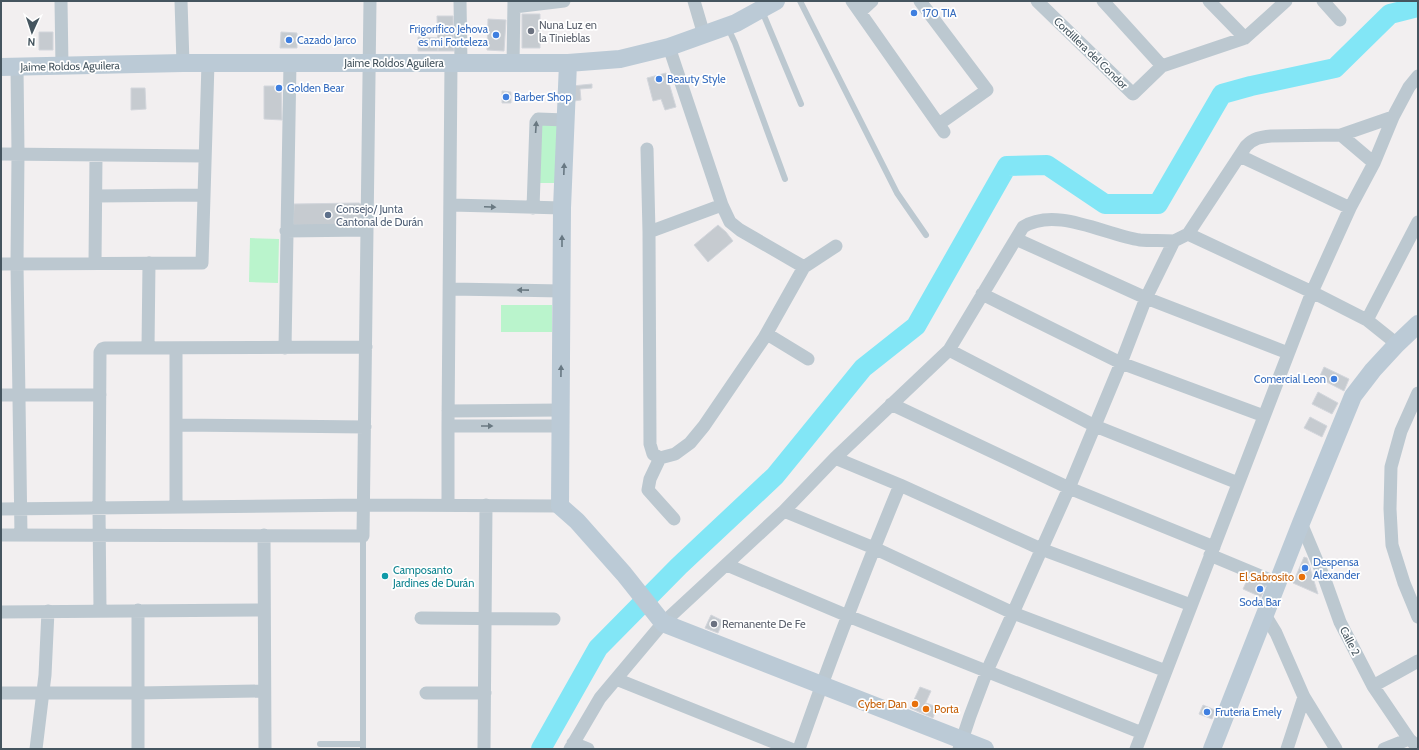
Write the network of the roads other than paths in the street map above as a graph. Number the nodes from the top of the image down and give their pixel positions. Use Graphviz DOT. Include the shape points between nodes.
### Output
graph roads {
  1 [pos="61,1"];
  2 [pos="181,1"];
  3 [pos="370,1"];
  4 [pos="460,1"];
  5 [pos="564,1"];
  6 [pos="694,1"];
  7 [pos="800,1"];
  8 [pos="852,1"];
  9 [pos="872,1"];
  10 [pos="920,1"];
  11 [pos="1037,1"];
  12 [pos="1103,1"];
  13 [pos="1209,1"];
  14 [pos="1286,1"];
  15 [pos="1323,1"];
  16 [pos="514,4"];
  17 [pos="769,5"];
  18 [pos="860,12"];
  19 [pos="1340,20"];
  20 [pos="727,27"];
  21 [pos="704,35"];
  22 [pos="1245,38"];
  23 [pos="668,47"];
  24 [pos="183,63"];
  25 [pos="208,63"];
  26 [pos="290,63"];
  27 [pos="370,63"];
  28 [pos="456,63"];
  29 [pos="568,63"];
  30 [pos="513,64"];
  31 [pos="62,66"];
  32 [pos="1162,66"];
  33 [pos="9,67"];
  34 [pos="1418,76"];
  35 [pos="801,104"];
  36 [pos="1393,117"];
  37 [pos="566,120"];
  38 [pos="1341,135"];
  39 [pos="647,149"];
  40 [pos="1,154"];
  41 [pos="18,154"];
  42 [pos="96,156"];
  43 [pos="205,156"];
  44 [pos="1240,156"];
  45 [pos="1374,163"];
  46 [pos="785,179"];
  47 [pos="204,195"];
  48 [pos="96,196"];
  49 [pos="451,205"];
  50 [pos="722,205"];
  51 [pos="534,208"];
  52 [pos="562,208"];
  53 [pos="1350,208"];
  54 [pos="1418,222"];
  55 [pos="367,230"];
  56 [pos="286,231"];
  57 [pos="649,232"];
  58 [pos="1188,234"];
  59 [pos="926,235"];
  60 [pos="1016,239"];
  61 [pos="1174,241"];
  62 [pos="836,246"];
  63 [pos="149,263"];
  64 [pos="1,264"];
  65 [pos="17,264"];
  66 [pos="95,264"];
  67 [pos="804,267"];
  68 [pos="450,289"];
  69 [pos="562,291"];
  70 [pos="1312,292"];
  71 [pos="982,294"];
  72 [pos="1146,298"];
  73 [pos="1367,320"];
  74 [pos="1418,324"];
  75 [pos="767,334"];
  76 [pos="1397,344"];
  77 [pos="366,347"];
  78 [pos="148,348"];
  79 [pos="176,348"];
  80 [pos="285,348"];
  81 [pos="949,350"];
  82 [pos="1288,354"];
  83 [pos="808,359"];
  84 [pos="1121,363"];
  85 [pos="1418,393"];
  86 [pos="1,395"];
  87 [pos="20,395"];
  88 [pos="100,396"];
  89 [pos="891,404"];
  90 [pos="448,411"];
  91 [pos="1264,416"];
  92 [pos="560,418"];
  93 [pos="176,425"];
  94 [pos="448,426"];
  95 [pos="1095,426"];
  96 [pos="365,427"];
  97 [pos="660,458"];
  98 [pos="835,458"];
  99 [pos="1238,483"];
  100 [pos="900,485"];
  101 [pos="1069,488"];
  102 [pos="364,505"];
  103 [pos="448,505"];
  104 [pos="486,505"];
  105 [pos="560,506"];
  106 [pos="176,507"];
  107 [pos="98,508"];
  108 [pos="1,509"];
  109 [pos="20,510"];
  110 [pos="784,511"];
  111 [pos="674,519"];
  112 [pos="1301,523"];
  113 [pos="1,535"];
  114 [pos="20,535"];
  115 [pos="99,535"];
  116 [pos="264,535"];
  117 [pos="363,536"];
  118 [pos="874,548"];
  119 [pos="1041,549"];
  120 [pos="1212,551"];
  121 [pos="727,565"];
  122 [pos="1277,582"];
  123 [pos="1191,605"];
  124 [pos="138,610"];
  125 [pos="264,610"];
  126 [pos="48,611"];
  127 [pos="100,611"];
  128 [pos="1,612"];
  129 [pos="1013,613"];
  130 [pos="1265,615"];
  131 [pos="848,616"];
  132 [pos="1418,617"];
  133 [pos="421,618"];
  134 [pos="485,618"];
  135 [pos="554,619"];
  136 [pos="661,621"];
  137 [pos="1418,661"];
  138 [pos="1166,670"];
  139 [pos="987,671"];
  140 [pos="616,679"];
  141 [pos="822,684"];
  142 [pos="1373,686"];
  143 [pos="263,691"];
  144 [pos="1,693"];
  145 [pos="43,693"];
  146 [pos="138,693"];
  147 [pos="426,693"];
  148 [pos="485,693"];
  149 [pos="1304,697"];
  150 [pos="1142,733"];
  151 [pos="1413,743"];
  152 [pos="320,744"];
  153 [pos="960,744"];
  154 [pos="572,746"];
  155 [pos="363,747"];
  156 [pos="36,749"];
  157 [pos="138,749"];
  158 [pos="264,749"];
  159 [pos="484,749"];
  160 [pos="588,749"];
  161 [pos="791,749"];
  162 [pos="799,749"];
  163 [pos="985,749"];
  164 [pos="1136,749"];
  165 [pos="1212,749"];
  166 [pos="1288,749"];
  167 [pos="1336,749"];
  168 [pos="1384,749"];
  1 -- 31 [label="street"];
  2 -- 24 [label="street"];
  3 -- 27 [label="street"];
  4 -- 28 [label="street"];
  5 -- 16 [label="street"];
  6 -- 21 [label="street"];
  7 -- 59 [label="lane" via="897,192"];
  8 -- 18 [label="street"];
  9 -- 18 [label="street"];
  10 -- 18 [label="street" via="987,90 941,128"];
  11 -- 32 [label="street, Cordillera del Condor" via="1133,94"];
  12 -- 32 [label="street"];
  13 -- 22 [label="street"];
  14 -- 22 [label="street"];
  15 -- 19 [label="street"];
  16 -- 30 [label="street"];
  17 -- 20 [label="street, Jaime Roldos Aguilera"];
  17 -- 35 [label="lane"];
  20 -- 21 [label="street, Jaime Roldos Aguilera"];
  20 -- 46 [label="lane"];
  21 -- 23 [label="street, Jaime Roldos Aguilera"];
  22 -- 32 [label="street"];
  23 -- 29 [label="street, Jaime Roldos Aguilera" via="620,59"];
  23 -- 50 [label="street"];
  24 -- 25 [label="street, Jaime Roldos Aguilera"];
  24 -- 31 [label="street, Jaime Roldos Aguilera"];
  25 -- 26 [label="street, Jaime Roldos Aguilera"];
  25 -- 43 [label="street"];
  26 -- 27 [label="street, Jaime Roldos Aguilera"];
  26 -- 56 [label="street"];
  27 -- 28 [label="street, Jaime Roldos Aguilera"];
  27 -- 55 [label="street"];
  28 -- 30 [label="street, Jaime Roldos Aguilera"];
  28 -- 49 [label="street"];
  29 -- 30 [label="street, Jaime Roldos Aguilera"];
  29 -- 37 [label="street"];
  31 -- 33 [label="street, Jaime Roldos Aguilera"];
  33 -- 41 [label="street"];
  34 -- 36 [label="street"];
  36 -- 38 [label="street"];
  36 -- 45 [label="street"];
  51 -- 37 [label="street, one-way" via="536,122 538,119"];
  52 -- 37 [label="street, one-way"];
  38 -- 44 [label="street" via="1260,137 1246,146"];
  38 -- 45 [label="street"];
  39 -- 57 [label="street"];
  40 -- 41 [label="street"];
  41 -- 42 [label="street"];
  41 -- 65 [label="street"];
  42 -- 43 [label="street"];
  42 -- 48 [label="street"];
  43 -- 47 [label="street"];
  44 -- 53 [label="street"];
  44 -- 58 [label="street"];
  45 -- 53 [label="street"];
  47 -- 48 [label="street"];
  47 -- 63 [label="street" via="202,263"];
  48 -- 66 [label="street"];
  49 -- 51 [label="street, one-way"];
  49 -- 68 [label="street"];
  50 -- 57 [label="street"];
  50 -- 67 [label="street" via="730,222 740,230"];
  51 -- 52 [label="street"];
  69 -- 52 [label="street, one-way"];
  53 -- 70 [label="street"];
  54 -- 73 [label="street"];
  55 -- 56 [label="street"];
  55 -- 77 [label="street"];
  56 -- 80 [label="street"];
  57 -- 97 [label="street" via="650,444 653,454"];
  58 -- 61 [label="street"];
  58 -- 70 [label="street"];
  60 -- 61 [label="street" via="1023,227 1029,223 1049,219 1140,240"];
  60 -- 71 [label="street"];
  60 -- 72 [label="street"];
  61 -- 72 [label="street"];
  62 -- 67 [label="street"];
  63 -- 66 [label="street"];
  63 -- 78 [label="street"];
  64 -- 65 [label="street"];
  65 -- 66 [label="street"];
  65 -- 87 [label="street"];
  67 -- 75 [label="street"];
  69 -- 68 [label="street, one-way"];
  68 -- 90 [label="street"];
  92 -- 69 [label="street, one-way"];
  70 -- 73 [label="street"];
  70 -- 82 [label="street"];
  71 -- 81 [label="street"];
  71 -- 84 [label="street"];
  72 -- 82 [label="street"];
  72 -- 84 [label="street"];
  73 -- 76 [label="street"];
  74 -- 76 [label="street"];
  75 -- 83 [label="street"];
  75 -- 97 [label="street" via="690,443 674,454"];
  76 -- 112 [label="street" via="1353,396"];
  77 -- 80 [label="street"];
  77 -- 96 [label="street"];
  78 -- 79 [label="street"];
  78 -- 88 [label="street" via="102,349"];
  79 -- 80 [label="street"];
  79 -- 93 [label="street"];
  81 -- 89 [label="street"];
  81 -- 95 [label="street"];
  82 -- 91 [label="street"];
  84 -- 91 [label="street"];
  84 -- 95 [label="street"];
  85 -- 132 [label="street" via="1401,431 1390,467 1390,509 1392,545"];
  86 -- 87 [label="street"];
  87 -- 88 [label="street"];
  87 -- 109 [label="street"];
  88 -- 107 [label="street"];
  89 -- 98 [label="street"];
  89 -- 101 [label="street"];
  90 -- 92 [label="street"];
  90 -- 94 [label="street"];
  91 -- 99 [label="street"];
  94 -- 92 [label="street, one-way"];
  92 -- 105 [label="street"];
  93 -- 96 [label="street"];
  93 -- 106 [label="street"];
  94 -- 103 [label="street"];
  95 -- 99 [label="street"];
  95 -- 101 [label="street"];
  96 -- 102 [label="street"];
  97 -- 111 [label="street" via="648,490"];
  98 -- 100 [label="street"];
  98 -- 110 [label="street"];
  99 -- 120 [label="street"];
  100 -- 118 [label="street"];
  100 -- 119 [label="street"];
  101 -- 119 [label="street"];
  101 -- 120 [label="street"];
  102 -- 103 [label="street"];
  102 -- 106 [label="street"];
  102 -- 117 [label="street"];
  103 -- 104 [label="street"];
  104 -- 105 [label="street"];
  104 -- 134 [label="street"];
  105 -- 136 [label="street" via="577,521 624,574"];
  106 -- 107 [label="street"];
  107 -- 109 [label="street"];
  107 -- 115 [label="street"];
  108 -- 109 [label="street"];
  109 -- 114 [label="street"];
  110 -- 118 [label="street"];
  110 -- 121 [label="street"];
  112 -- 122 [label="street"];
  112 -- 142 [label="street, Calle 2" via="1340,622"];
  113 -- 114 [label="street"];
  114 -- 115 [label="street"];
  115 -- 116 [label="street"];
  115 -- 127 [label="street"];
  116 -- 117 [label="street"];
  116 -- 125 [label="street"];
  117 -- 155 [label="lane"];
  118 -- 129 [label="street"];
  118 -- 131 [label="street"];
  119 -- 123 [label="street"];
  119 -- 129 [label="street"];
  120 -- 122 [label="street"];
  120 -- 123 [label="street"];
  121 -- 131 [label="street"];
  121 -- 136 [label="street"];
  122 -- 130 [label="street"];
  123 -- 138 [label="street"];
  124 -- 125 [label="street"];
  124 -- 127 [label="street"];
  124 -- 146 [label="street"];
  125 -- 143 [label="street"];
  126 -- 127 [label="street"];
  126 -- 128 [label="street"];
  126 -- 145 [label="street"];
  129 -- 138 [label="street"];
  129 -- 139 [label="street"];
  130 -- 149 [label="street"];
  130 -- 165 [label="street"];
  131 -- 139 [label="street"];
  131 -- 141 [label="street"];
  133 -- 134 [label="street"];
  134 -- 135 [label="street"];
  134 -- 148 [label="street"];
  136 -- 140 [label="street"];
  136 -- 141 [label="street"];
  137 -- 142 [label="street"];
  138 -- 150 [label="street"];
  139 -- 150 [label="street"];
  139 -- 153 [label="street"];
  140 -- 154 [label="street" via="600,698"];
  140 -- 161 [label="street"];
  141 -- 153 [label="street"];
  141 -- 162 [label="street"];
  142 -- 151 [label="street, Calle 2"];
  143 -- 146 [label="street"];
  143 -- 158 [label="street"];
  144 -- 145 [label="street"];
  145 -- 146 [label="street"];
  145 -- 156 [label="street"];
  146 -- 157 [label="street"];
  147 -- 148 [label="street"];
  148 -- 159 [label="street"];
  149 -- 166 [label="street"];
  149 -- 167 [label="street"];
  150 -- 164 [label="street"];
  151 -- 168 [label="street"];
  152 -- 155 [label="lane"];
  153 -- 163 [label="street"];
  154 -- 160 [label="street"];
}
